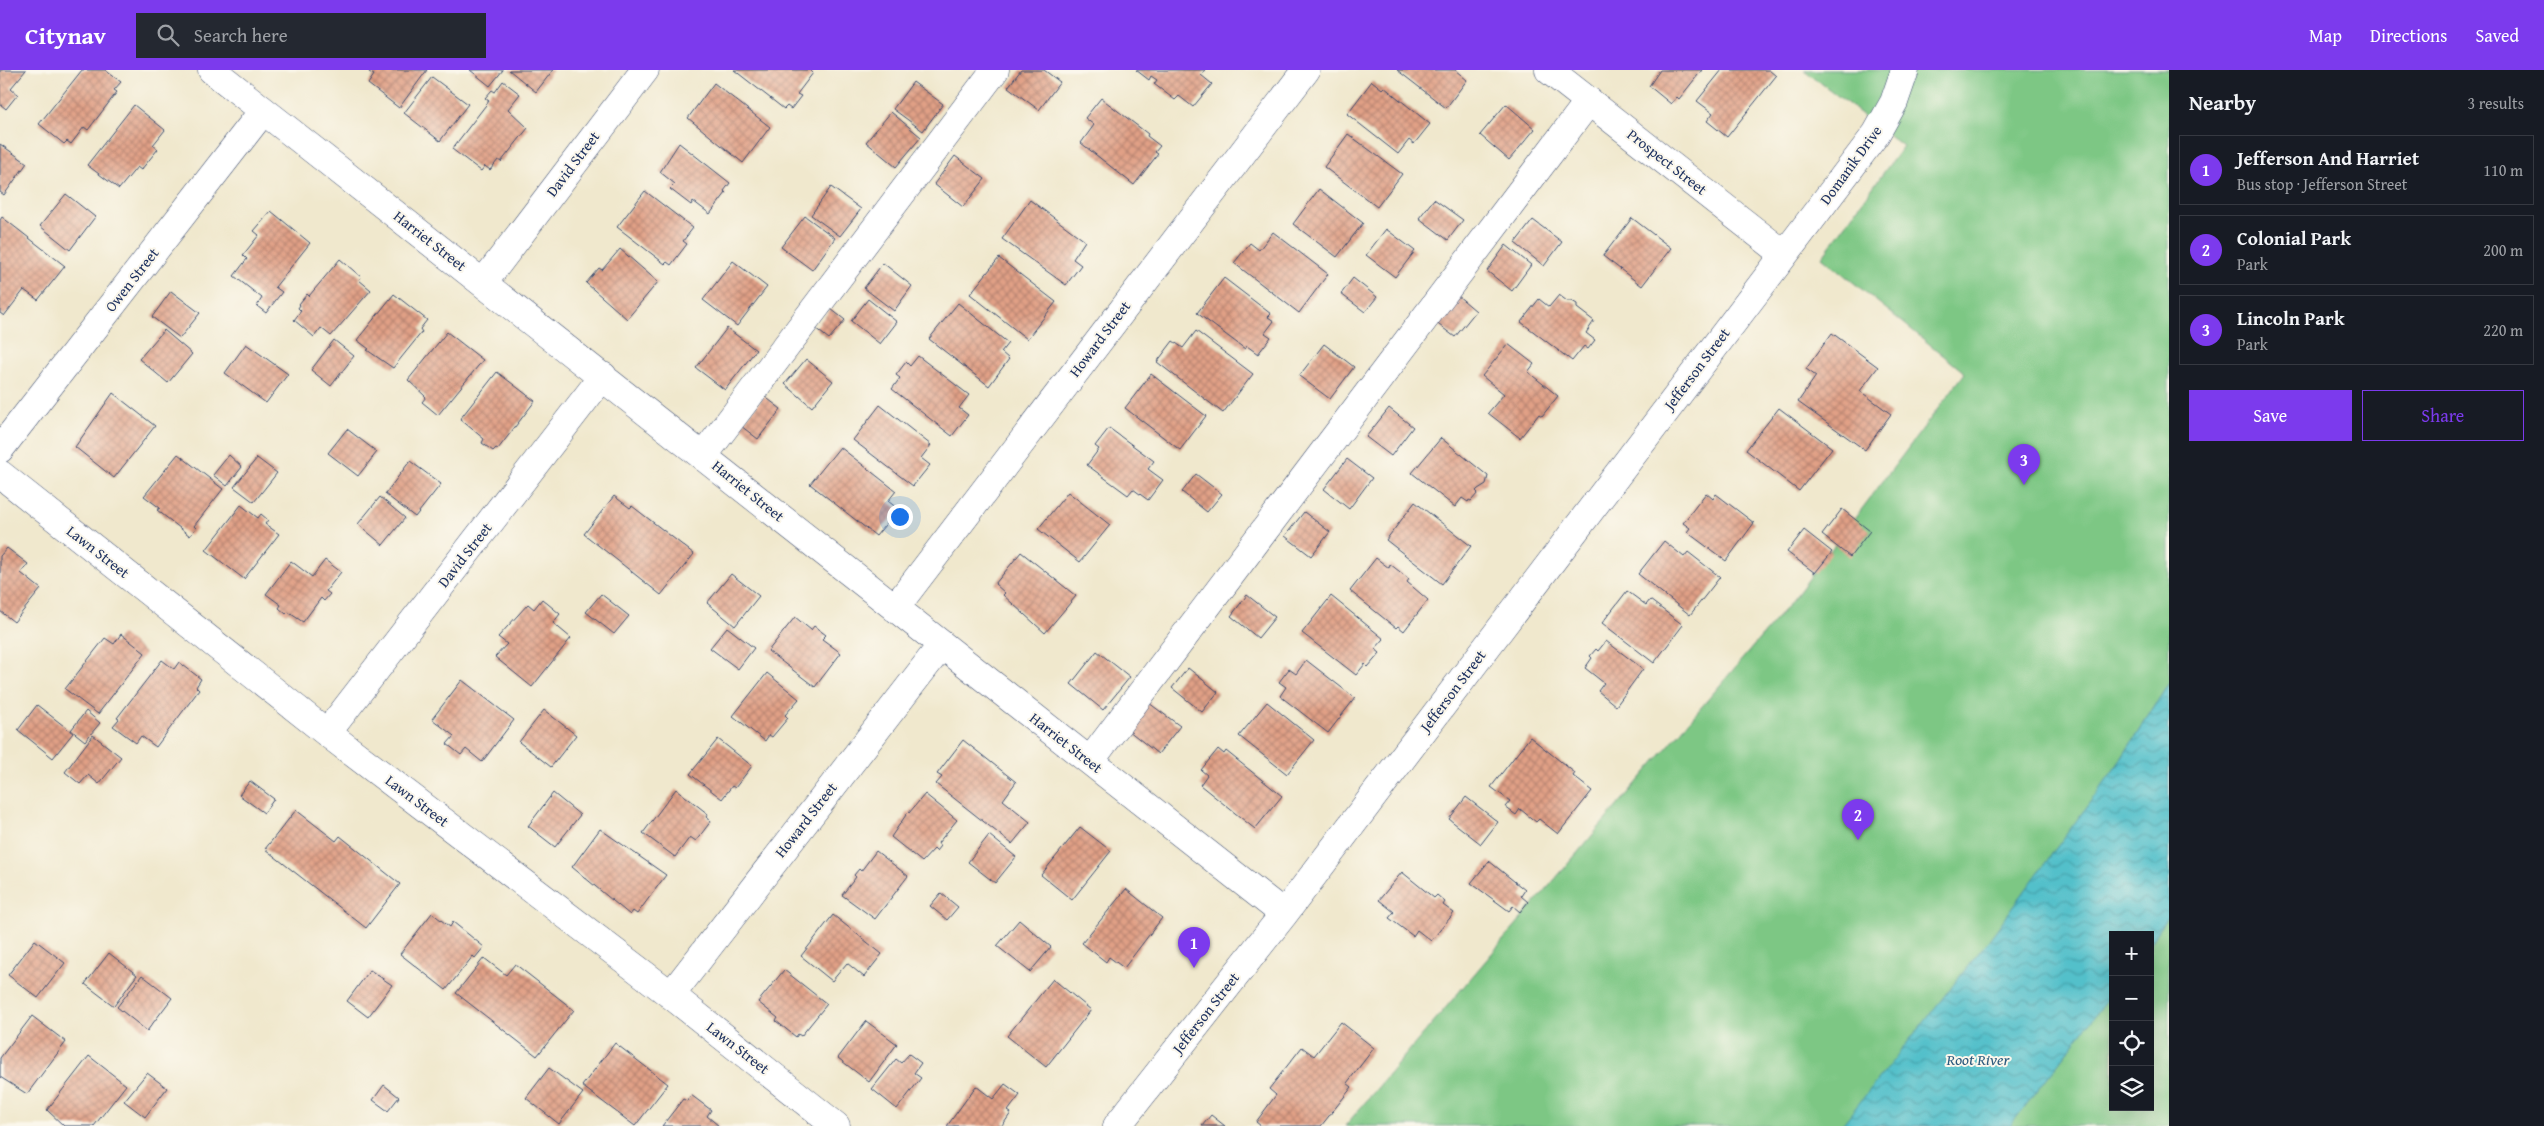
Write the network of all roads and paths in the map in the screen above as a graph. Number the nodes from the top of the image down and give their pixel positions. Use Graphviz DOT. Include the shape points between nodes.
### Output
graph roads {
  1 [pos="212,70"];
  2 [pos="645,70"];
  3 [pos="995,70"];
  4 [pos="1306,70"];
  5 [pos="1549,70"];
  6 [pos="1905,70"];
  7 [pos="1589,101"];
  8 [pos="263,111"];
  9 [pos="1784,254"];
  10 [pos="483,282"];
  11 [pos="603,376"];
  12 [pos="0,449"];
  13 [pos="704,455"];
  14 [pos="0,474"];
  15 [pos="895,608"];
  16 [pos="941,646"];
  17 [pos="327,733"];
  18 [pos="1090,761"];
  19 [pos="1284,914"];
  20 [pos="671,995"];
  21 [pos="836,1126"];
  22 [pos="1117,1126"];
  1 -- 8 [label="street, Harriet Street"];
  2 -- 10 [label="street, David Street"];
  3 -- 13 [label="street"];
  4 -- 15 [label="street, Howard Street"];
  5 -- 7 [label="street, Prospect Street"];
  6 -- 9 [label="street, Domanik Drive" via="1894,102 1876,134"];
  7 -- 9 [label="street, Prospect Street"];
  7 -- 18 [label="street"];
  8 -- 10 [label="street, Harriet Street"];
  8 -- 12 [label="street, Owen Street"];
  9 -- 19 [label="street, Jefferson Street"];
  10 -- 11 [label="street, Harriet Street"];
  11 -- 13 [label="street, Harriet Street"];
  11 -- 17 [label="street, David Street"];
  13 -- 15 [label="street, Harriet Street"];
  14 -- 17 [label="street, Lawn Street"];
  15 -- 16 [label="street, Harriet Street"];
  16 -- 18 [label="street, Harriet Street"];
  16 -- 20 [label="street, Howard Street"];
  17 -- 20 [label="street, Lawn Street"];
  18 -- 19 [label="street, Harriet Street"];
  19 -- 22 [label="street, Jefferson Street"];
  20 -- 21 [label="street, Lawn Street"];
}
